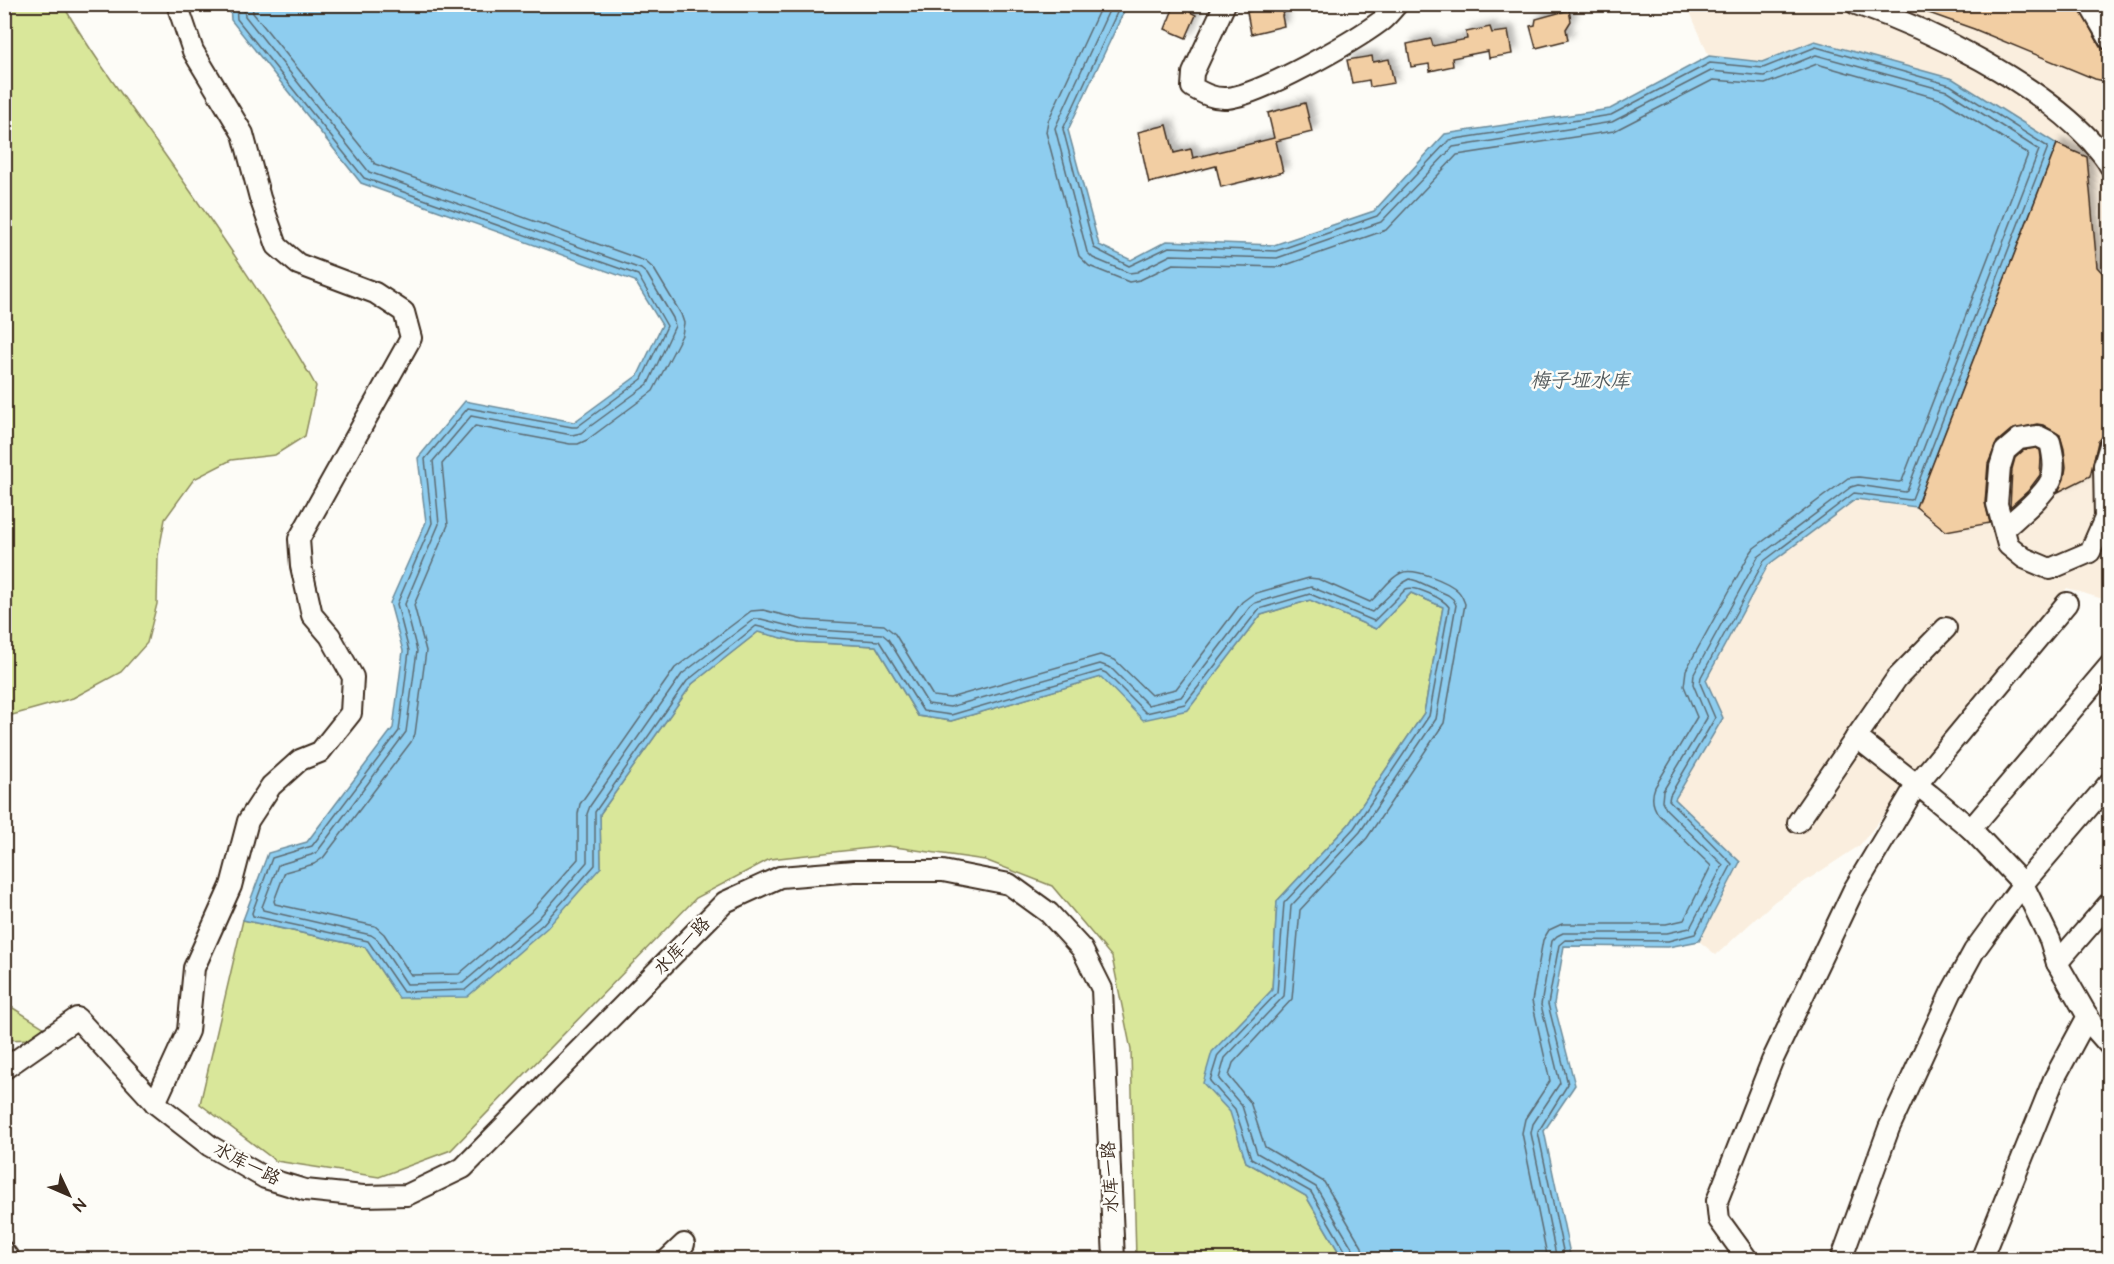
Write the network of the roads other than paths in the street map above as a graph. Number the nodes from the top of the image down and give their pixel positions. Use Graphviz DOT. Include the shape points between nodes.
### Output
graph roads {
  1 [pos="177,4"];
  2 [pos="1225,4"];
  3 [pos="1397,4"];
  4 [pos="1856,4"];
  5 [pos="2089,4"];
  6 [pos="2109,40"];
  7 [pos="2109,166"];
  8 [pos="2109,445"];
  9 [pos="2004,529"];
  10 [pos="2067,603"];
  11 [pos="1946,628"];
  12 [pos="2109,665"];
  13 [pos="1856,737"];
  14 [pos="2109,782"];
  15 [pos="1917,784"];
  16 [pos="1798,822"];
  17 [pos="1971,829"];
  18 [pos="2023,884"];
  19 [pos="2109,902"];
  20 [pos="2057,963"];
  21 [pos="2088,1016"];
  22 [pos="2107,1036"];
  23 [pos="4,1069"];
  24 [pos="156,1103"];
  25 [pos="684,1244"];
  26 [pos="4,1252"];
  27 [pos="9,1260"];
  28 [pos="667,1260"];
  29 [pos="1114,1260"];
  30 [pos="1748,1260"];
  31 [pos="1841,1260"];
  32 [pos="1981,1260"];
  1 -- 24 [label="street" via="193,51 243,134 277,246 298,264 375,293 404,312 411,338 300,539 301,566 312,615 330,636 353,677 351,712 320,752 300,760 271,786 248,821 231,886 194,968 188,1031"];
  2 -- 3 [label="street" via="1193,73 1192,87 1208,96 1227,98 1246,94 1344,45 1382,20"];
  4 -- 7 [label="street" via="1977,57 2075,124"];
  5 -- 6 [label="street"];
  8 -- 9 [label="street" via="2104,465 2105,518 2090,552 2050,569 2024,558 2008,545"];
  10 -- 15 [label="street"];
  11 -- 13 [label="street" via="1897,678"];
  12 -- 17 [label="street"];
  13 -- 15 [label="street"];
  13 -- 16 [label="street"];
  14 -- 18 [label="street"];
  15 -- 17 [label="street"];
  15 -- 30 [label="street" via="1853,891 1772,1061 1717,1201 1719,1220"];
  17 -- 18 [label="street"];
  18 -- 20 [label="street"];
  18 -- 31 [label="street" via="1974,951 1951,993 1889,1128"];
  19 -- 20 [label="street"];
  20 -- 21 [label="street"];
  21 -- 22 [label="street"];
  21 -- 32 [label="street" via="2054,1078"];
  23 -- 24 [label="street, 水库一路" via="76,1018"];
  24 -- 29 [label="street, 水库一路" via="210,1146 265,1178 305,1190 363,1196 407,1195 463,1167 725,902 780,877 854,871 943,871 1009,884 1049,913 1082,949 1102,990"];
  25 -- 28 [label="street"];
  26 -- 27 [label="street"];
}
